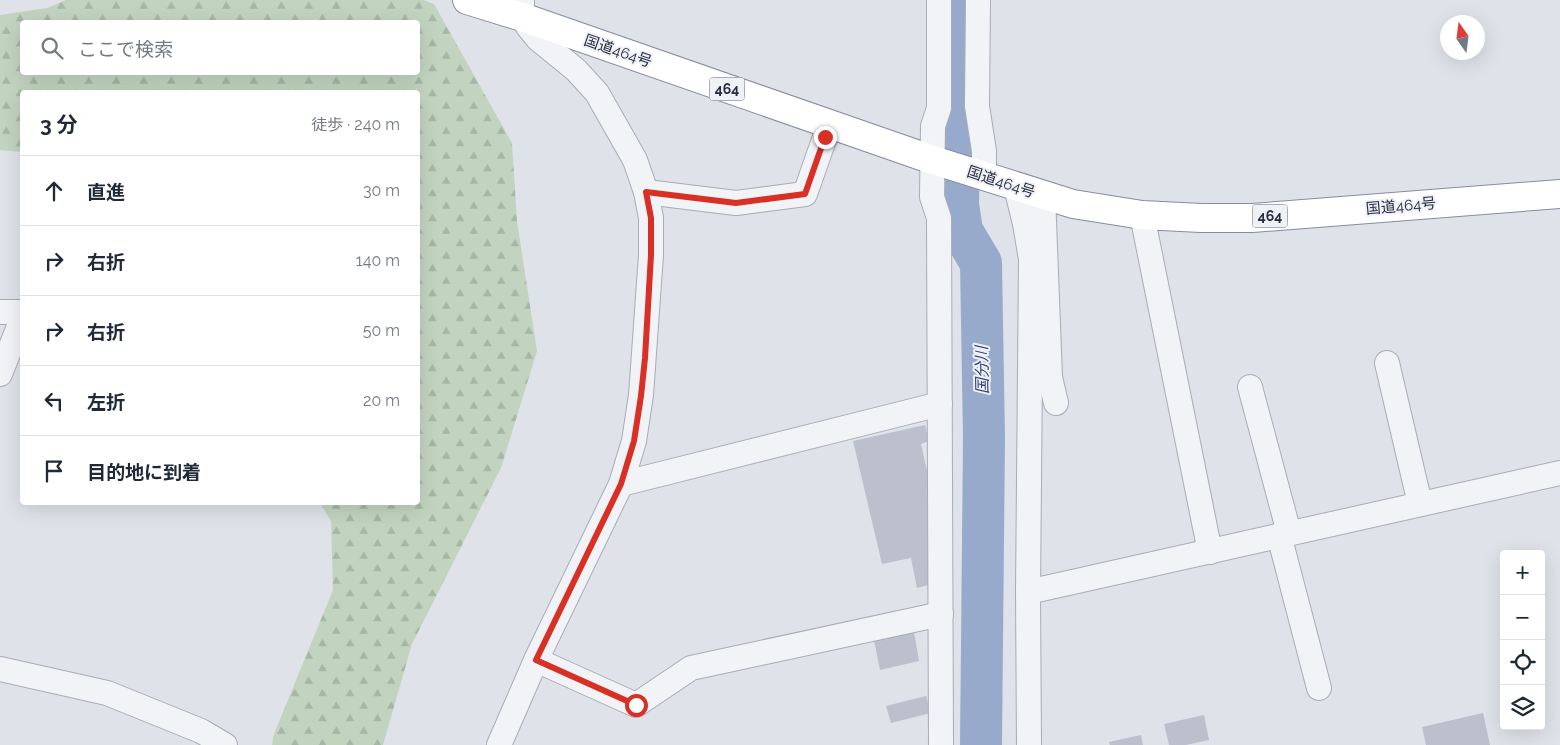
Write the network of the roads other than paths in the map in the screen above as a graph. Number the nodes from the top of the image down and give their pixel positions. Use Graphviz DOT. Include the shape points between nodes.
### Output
graph roads {
  1 [pos="467,0"];
  2 [pos="939,0"];
  3 [pos="978,0"];
  4 [pos="522,9"];
  5 [pos="828,123"];
  6 [pos="933,160"];
  7 [pos="984,177"];
  8 [pos="1016,187"];
  9 [pos="646,192"];
  10 [pos="1560,194"];
  11 [pos="1043,195"];
  12 [pos="1142,215"];
  13 [pos="0,312"];
  14 [pos="20,312"];
  15 [pos="20,324"];
  16 [pos="1387,363"];
  17 [pos="0,374"];
  18 [pos="1250,388"];
  19 [pos="940,404"];
  20 [pos="1056,404"];
  21 [pos="1560,473"];
  22 [pos="621,484"];
  23 [pos="1420,504"];
  24 [pos="1284,534"];
  25 [pos="1210,552"];
  26 [pos="1028,592"];
  27 [pos="941,614"];
  28 [pos="536,660"];
  29 [pos="0,669"];
  30 [pos="1319,688"];
  31 [pos="225,745"];
  32 [pos="499,745"];
  33 [pos="941,745"];
  34 [pos="1029,745"];
  1 -- 4 [label="highway, 国道464号 / 464"];
  2 -- 6 [label="street" via="939,108 933,126"];
  3 -- 7 [label="street" via="977,106 984,151"];
  4 -- 5 [label="highway, 国道464号 / 464"];
  4 -- 9 [label="street" via="538,39 576,70 597,93 635,160"];
  5 -- 6 [label="highway, 国道464号 / 464"];
  5 -- 9 [label="street" via="805,194 736,203"];
  6 -- 7 [label="highway, 国道464号 / 464"];
  6 -- 19 [label="street" via="932,197 939,218"];
  7 -- 8 [label="highway, 国道464号 / 464"];
  8 -- 11 [label="highway, 国道464号 / 464"];
  8 -- 26 [label="street" via="1031,259"];
  9 -- 22 [label="street" via="651,218 651,255 645,358 634,441"];
  10 -- 12 [label="highway, 国道464号 / 464" via="1252,218"];
  11 -- 12 [label="highway, 国道464号 / 464" via="1073,204"];
  11 -- 20 [label="street" via="1050,377"];
  12 -- 25 [label="street"];
  13 -- 14 [label="street"];
  15 -- 17 [label="street"];
  16 -- 23 [label="street"];
  18 -- 24 [label="street"];
  19 -- 22 [label="street"];
  19 -- 27 [label="street"];
  21 -- 23 [label="street"];
  22 -- 28 [label="street"];
  23 -- 24 [label="street"];
  24 -- 25 [label="street"];
  24 -- 30 [label="street"];
  25 -- 26 [label="street"];
  26 -- 34 [label="street"];
  27 -- 28 [label="street" via="691,668 636,705"];
  27 -- 33 [label="street"];
  28 -- 32 [label="street"];
  29 -- 31 [label="street" via="106,693 200,731"];
}
